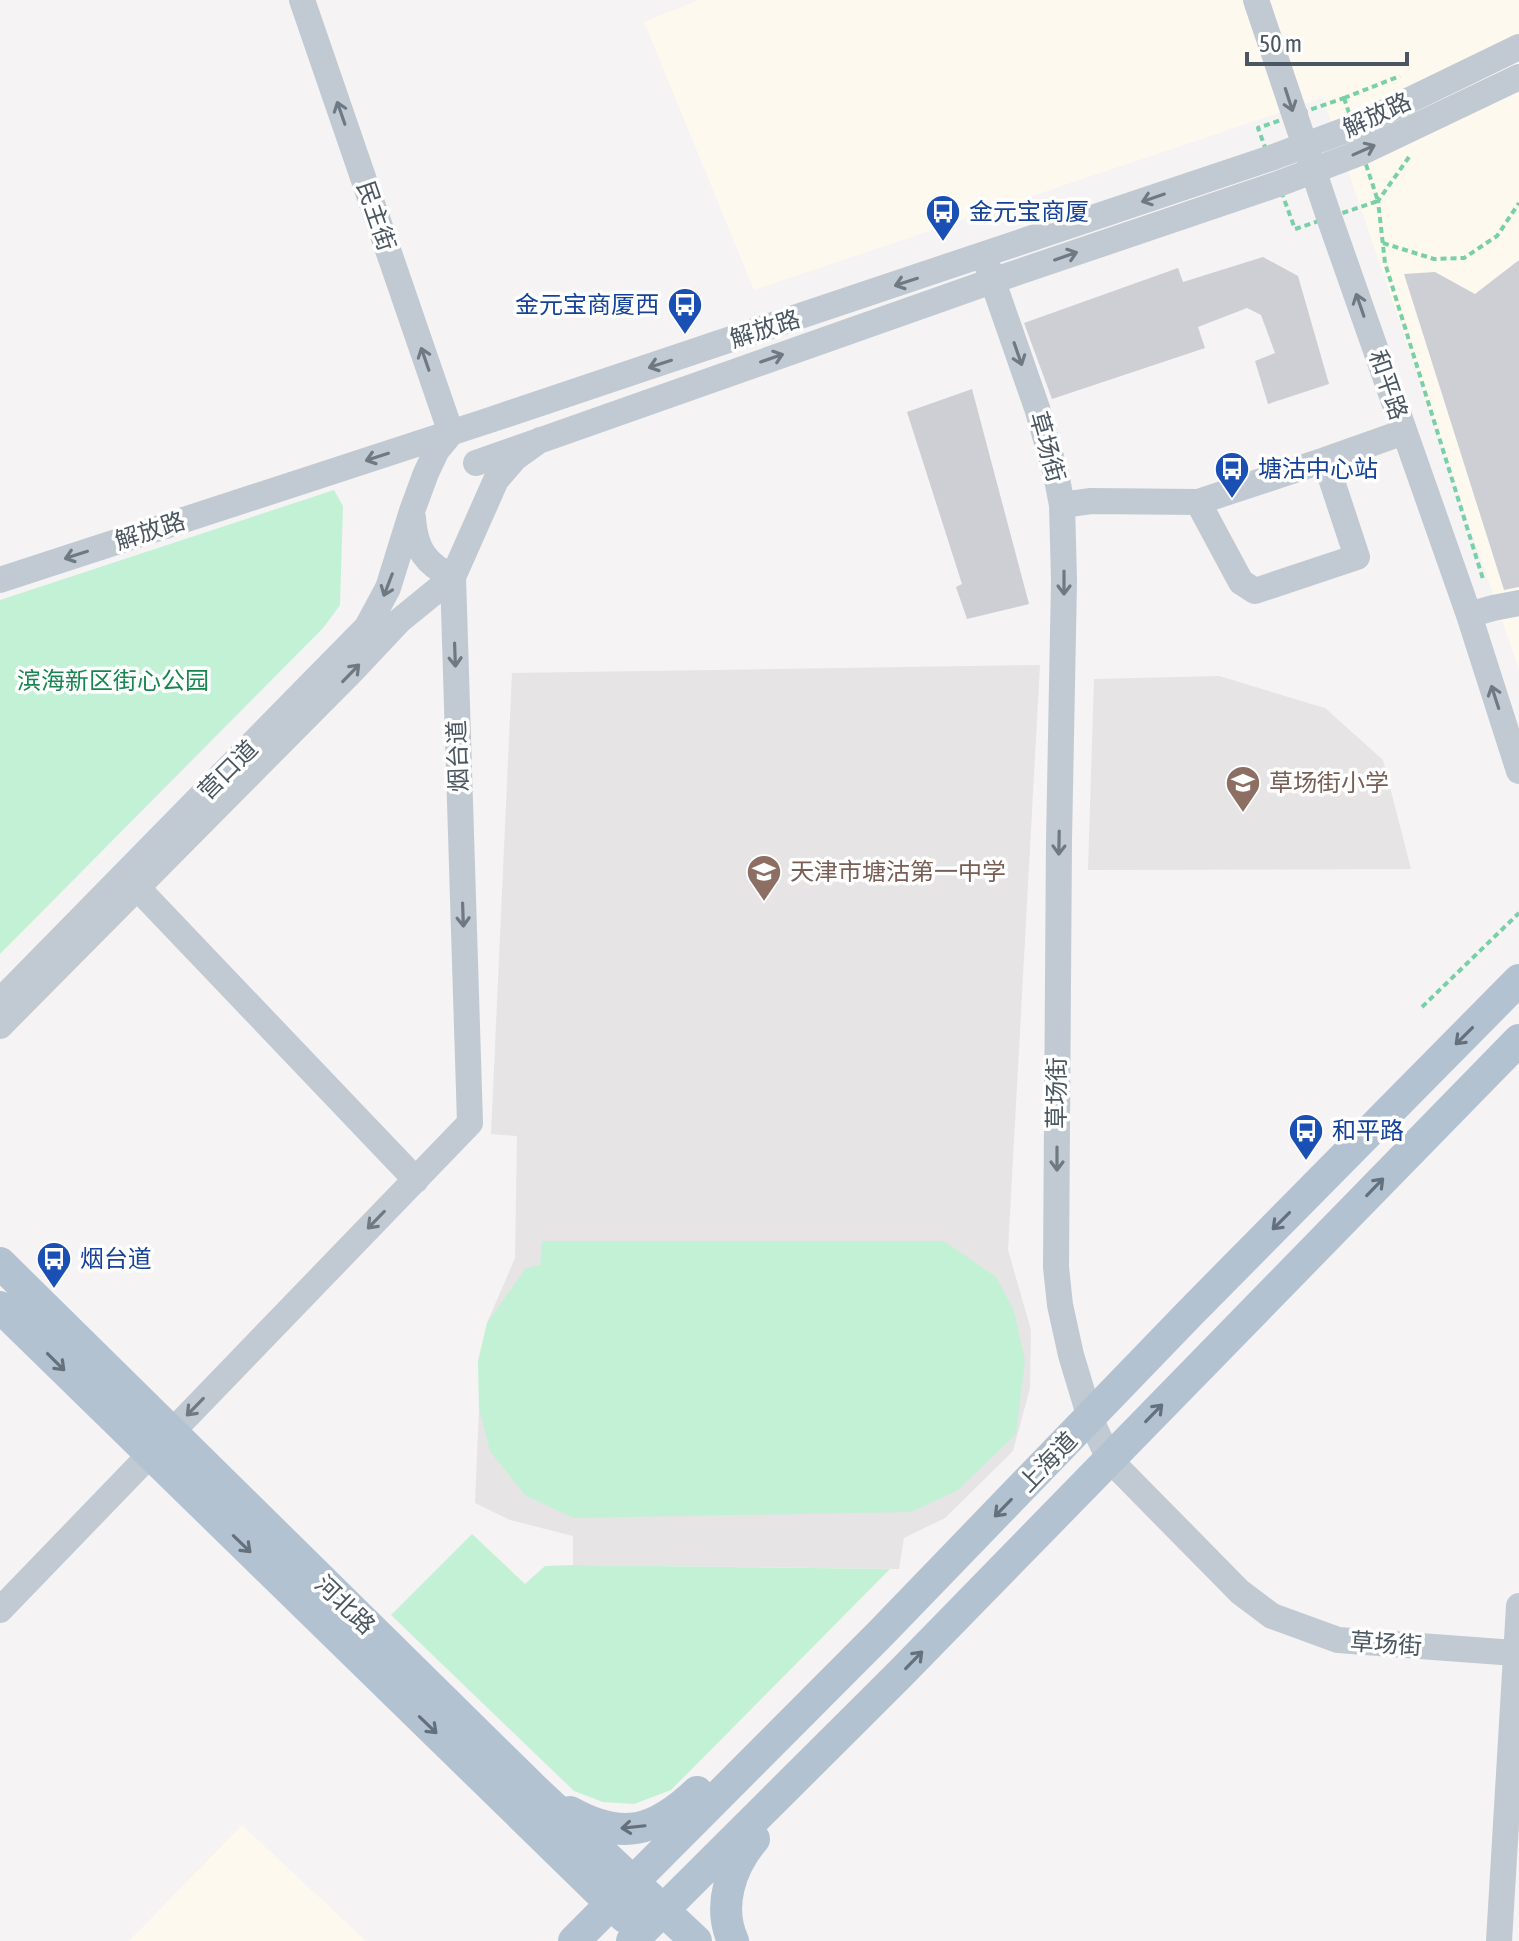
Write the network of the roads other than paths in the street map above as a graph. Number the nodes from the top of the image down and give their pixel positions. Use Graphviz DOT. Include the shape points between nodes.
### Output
graph roads {
  1 [pos="302,0"];
  2 [pos="1256,0"];
  3 [pos="1519,47"];
  4 [pos="1519,77"];
  5 [pos="1303,165"];
  6 [pos="988,268"];
  7 [pos="1404,432"];
  8 [pos="451,433"];
  9 [pos="540,440"];
  10 [pos="1325,460"];
  11 [pos="476,463"];
  12 [pos="1198,502"];
  13 [pos="1062,505"];
  14 [pos="412,511"];
  15 [pos="472,532"];
  16 [pos="453,577"];
  17 [pos="0,580"];
  18 [pos="1519,603"];
  19 [pos="1481,611"];
  20 [pos="1519,771"];
  21 [pos="131,881"];
  22 [pos="1519,980"];
  23 [pos="0,1001"];
  24 [pos="0,1026"];
  25 [pos="1519,1040"];
  26 [pos="416,1180"];
  27 [pos="0,1263"];
  28 [pos="0,1307"];
  29 [pos="1090,1418"];
  30 [pos="160,1444"];
  31 [pos="1109,1459"];
  32 [pos="1519,1606"];
  33 [pos="0,1610"];
  34 [pos="1515,1653"];
  35 [pos="830,1685"];
  36 [pos="859,1715"];
  37 [pos="534,1789"];
  38 [pos="560,1853"];
  39 [pos="636,1911"];
  40 [pos="566,1941"];
  41 [pos="574,1941"];
  42 [pos="696,1941"];
  43 [pos="733,1941"];
  44 [pos="1499,1941"];
  8 -- 1 [label="street, 民主街, one-way"];
  2 -- 5 [label="street, one-way"];
  3 -- 5 [label="street, 解放路" via="1354,127"];
  5 -- 4 [label="street, 解放路, one-way" via="1362,152"];
  6 -- 5 [label="street, 解放路, one-way"];
  5 -- 6 [label="street, 解放路, one-way" via="1226,173"];
  7 -- 5 [label="street, 和平路, one-way" via="1329,217 1314,196"];
  6 -- 8 [label="street, 解放路, one-way"];
  9 -- 6 [label="street, 解放路, one-way"];
  6 -- 13 [label="street, 草场街, one-way" via="1037,408"];
  7 -- 10 [label="street"];
  7 -- 19 [label="street, 和平路"];
  8 -- 11 [label="street"];
  8 -- 14 [label="street, 营口道" via="437,450"];
  8 -- 17 [label="street, 解放路, one-way"];
  9 -- 11 [label="street, 解放路"];
  9 -- 15 [label="street" via="496,480"];
  10 -- 12 [label="street"];
  10 -- 12 [label="street" via="1357,557 1255,591 1241,582"];
  11 -- 15 [label="street" via="481,497"];
  12 -- 13 [label="street"];
  13 -- 29 [label="street, 草场街, one-way" via="1056,1267 1071,1355"];
  14 -- 16 [label="street" via="419,549"];
  14 -- 21 [label="street, 营口道, one-way" via="388,588 367,627"];
  15 -- 16 [label="street"];
  21 -- 16 [label="street, 营口道, one-way" via="399,621"];
  16 -- 26 [label="street, 烟台道, one-way" via="470,1123"];
  18 -- 19 [label="street"];
  20 -- 19 [label="street, 和平路, one-way"];
  21 -- 23 [label="street, 营口道"];
  21 -- 24 [label="street, 营口道"];
  21 -- 26 [label="street"];
  22 -- 29 [label="main road, 上海道, one-way"];
  31 -- 25 [label="main road, 上海道, one-way"];
  26 -- 30 [label="street, 烟台道, one-way"];
  27 -- 30 [label="main road, 河北路"];
  28 -- 30 [label="main road, 河北路, one-way"];
  29 -- 31 [label="street, 草场街"];
  29 -- 35 [label="main road, 上海道, one-way"];
  30 -- 33 [label="street, 烟台道"];
  30 -- 37 [label="main road, 河北路"];
  30 -- 38 [label="main road, 河北路, one-way"];
  31 -- 34 [label="street, 草场街" via="1240,1592 1272,1616 1338,1640"];
  36 -- 31 [label="main road, 上海道, one-way"];
  32 -- 34 [label="street"];
  34 -- 44 [label="street"];
  35 -- 37 [label="main road, one-way" via="756,1740 685,1803 648,1826 595,1825"];
  35 -- 39 [label="main road, 上海道" via="692,1822"];
  36 -- 39 [label="main road, 上海道" via="718,1856"];
  36 -- 43 [label="main road" via="827,1761 738,1860 726,1905"];
  37 -- 39 [label="main road, 河北路"];
  38 -- 39 [label="main road, 河北路"];
  38 -- 40 [label="main road" via="572,1872 578,1898"];
  39 -- 41 [label="main road, 上海道"];
  39 -- 42 [label="main road, 河北路"];
}
